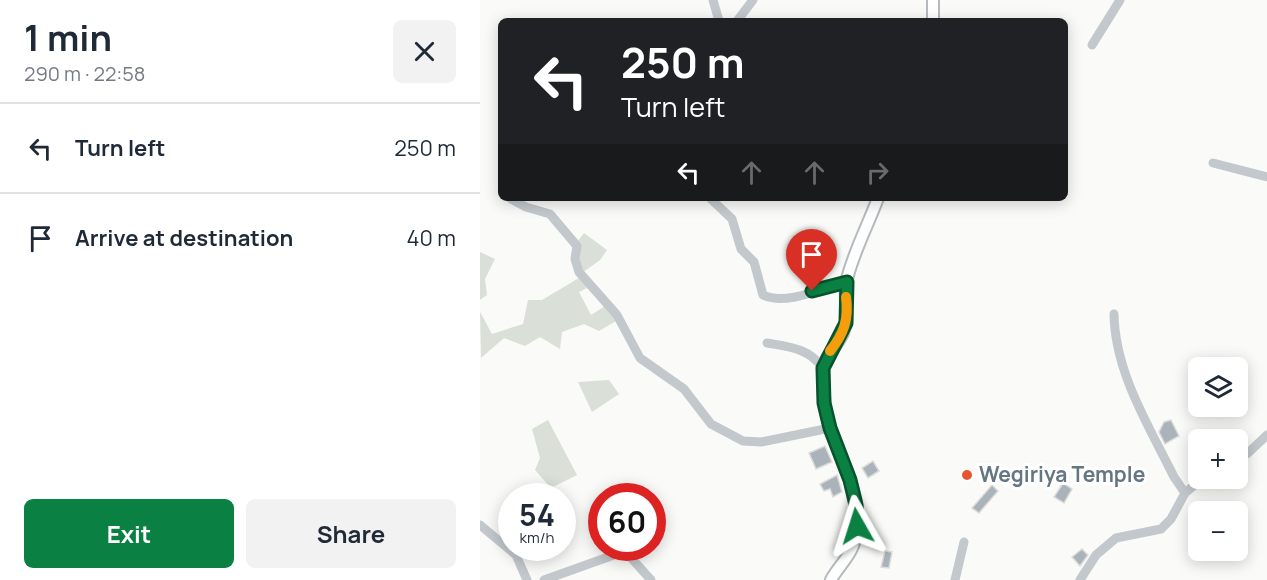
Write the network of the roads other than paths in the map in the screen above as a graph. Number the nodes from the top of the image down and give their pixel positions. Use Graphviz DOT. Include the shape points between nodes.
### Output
graph roads {
  1 [pos="713,0"];
  2 [pos="753,0"];
  3 [pos="933,0"];
  4 [pos="1120,0"];
  5 [pos="718,18"];
  6 [pos="739,18"];
  7 [pos="933,18"];
  8 [pos="1092,45"];
  9 [pos="1213,163"];
  10 [pos="1267,177"];
  11 [pos="515,201"];
  12 [pos="713,201"];
  13 [pos="878,201"];
  14 [pos="847,282"];
  15 [pos="1114,314"];
  16 [pos="767,343"];
  17 [pos="823,368"];
  18 [pos="830,428"];
  19 [pos="1267,435"];
  20 [pos="1248,453"];
  21 [pos="1190,489"];
  22 [pos="1185,493"];
  23 [pos="480,525"];
  24 [pos="964,542"];
  25 [pos="527,580"];
  26 [pos="544,580"];
  27 [pos="651,580"];
  28 [pos="831,580"];
  29 [pos="955,580"];
  30 [pos="1080,580"];
  1 -- 5 [label="street"];
  2 -- 6 [label="street"];
  3 -- 7 [label="main road"];
  4 -- 8 [label="street"];
  9 -- 10 [label="street"];
  11 -- 18 [label="street" via="550,214 576,246 579,272 617,315 640,358 684,389 711,424 743,441 761,442"];
  12 -- 14 [label="street" via="732,219 741,249 754,262 763,295 796,296"];
  13 -- 14 [label="main road"];
  14 -- 17 [label="main road" via="846,323"];
  15 -- 22 [label="street" via="1114,335 1123,369"];
  16 -- 17 [label="street" via="799,348 811,354"];
  17 -- 18 [label="main road" via="824,403"];
  18 -- 28 [label="main road" via="850,480 857,526 853,546"];
  19 -- 20 [label="street"];
  21 -- 22 [label="street"];
  22 -- 30 [label="street" via="1161,529 1116,538 1095,555"];
  23 -- 25 [label="street" via="516,555"];
  24 -- 29 [label="street"];
  26 -- 27 [label="street" via="625,551"];
}
